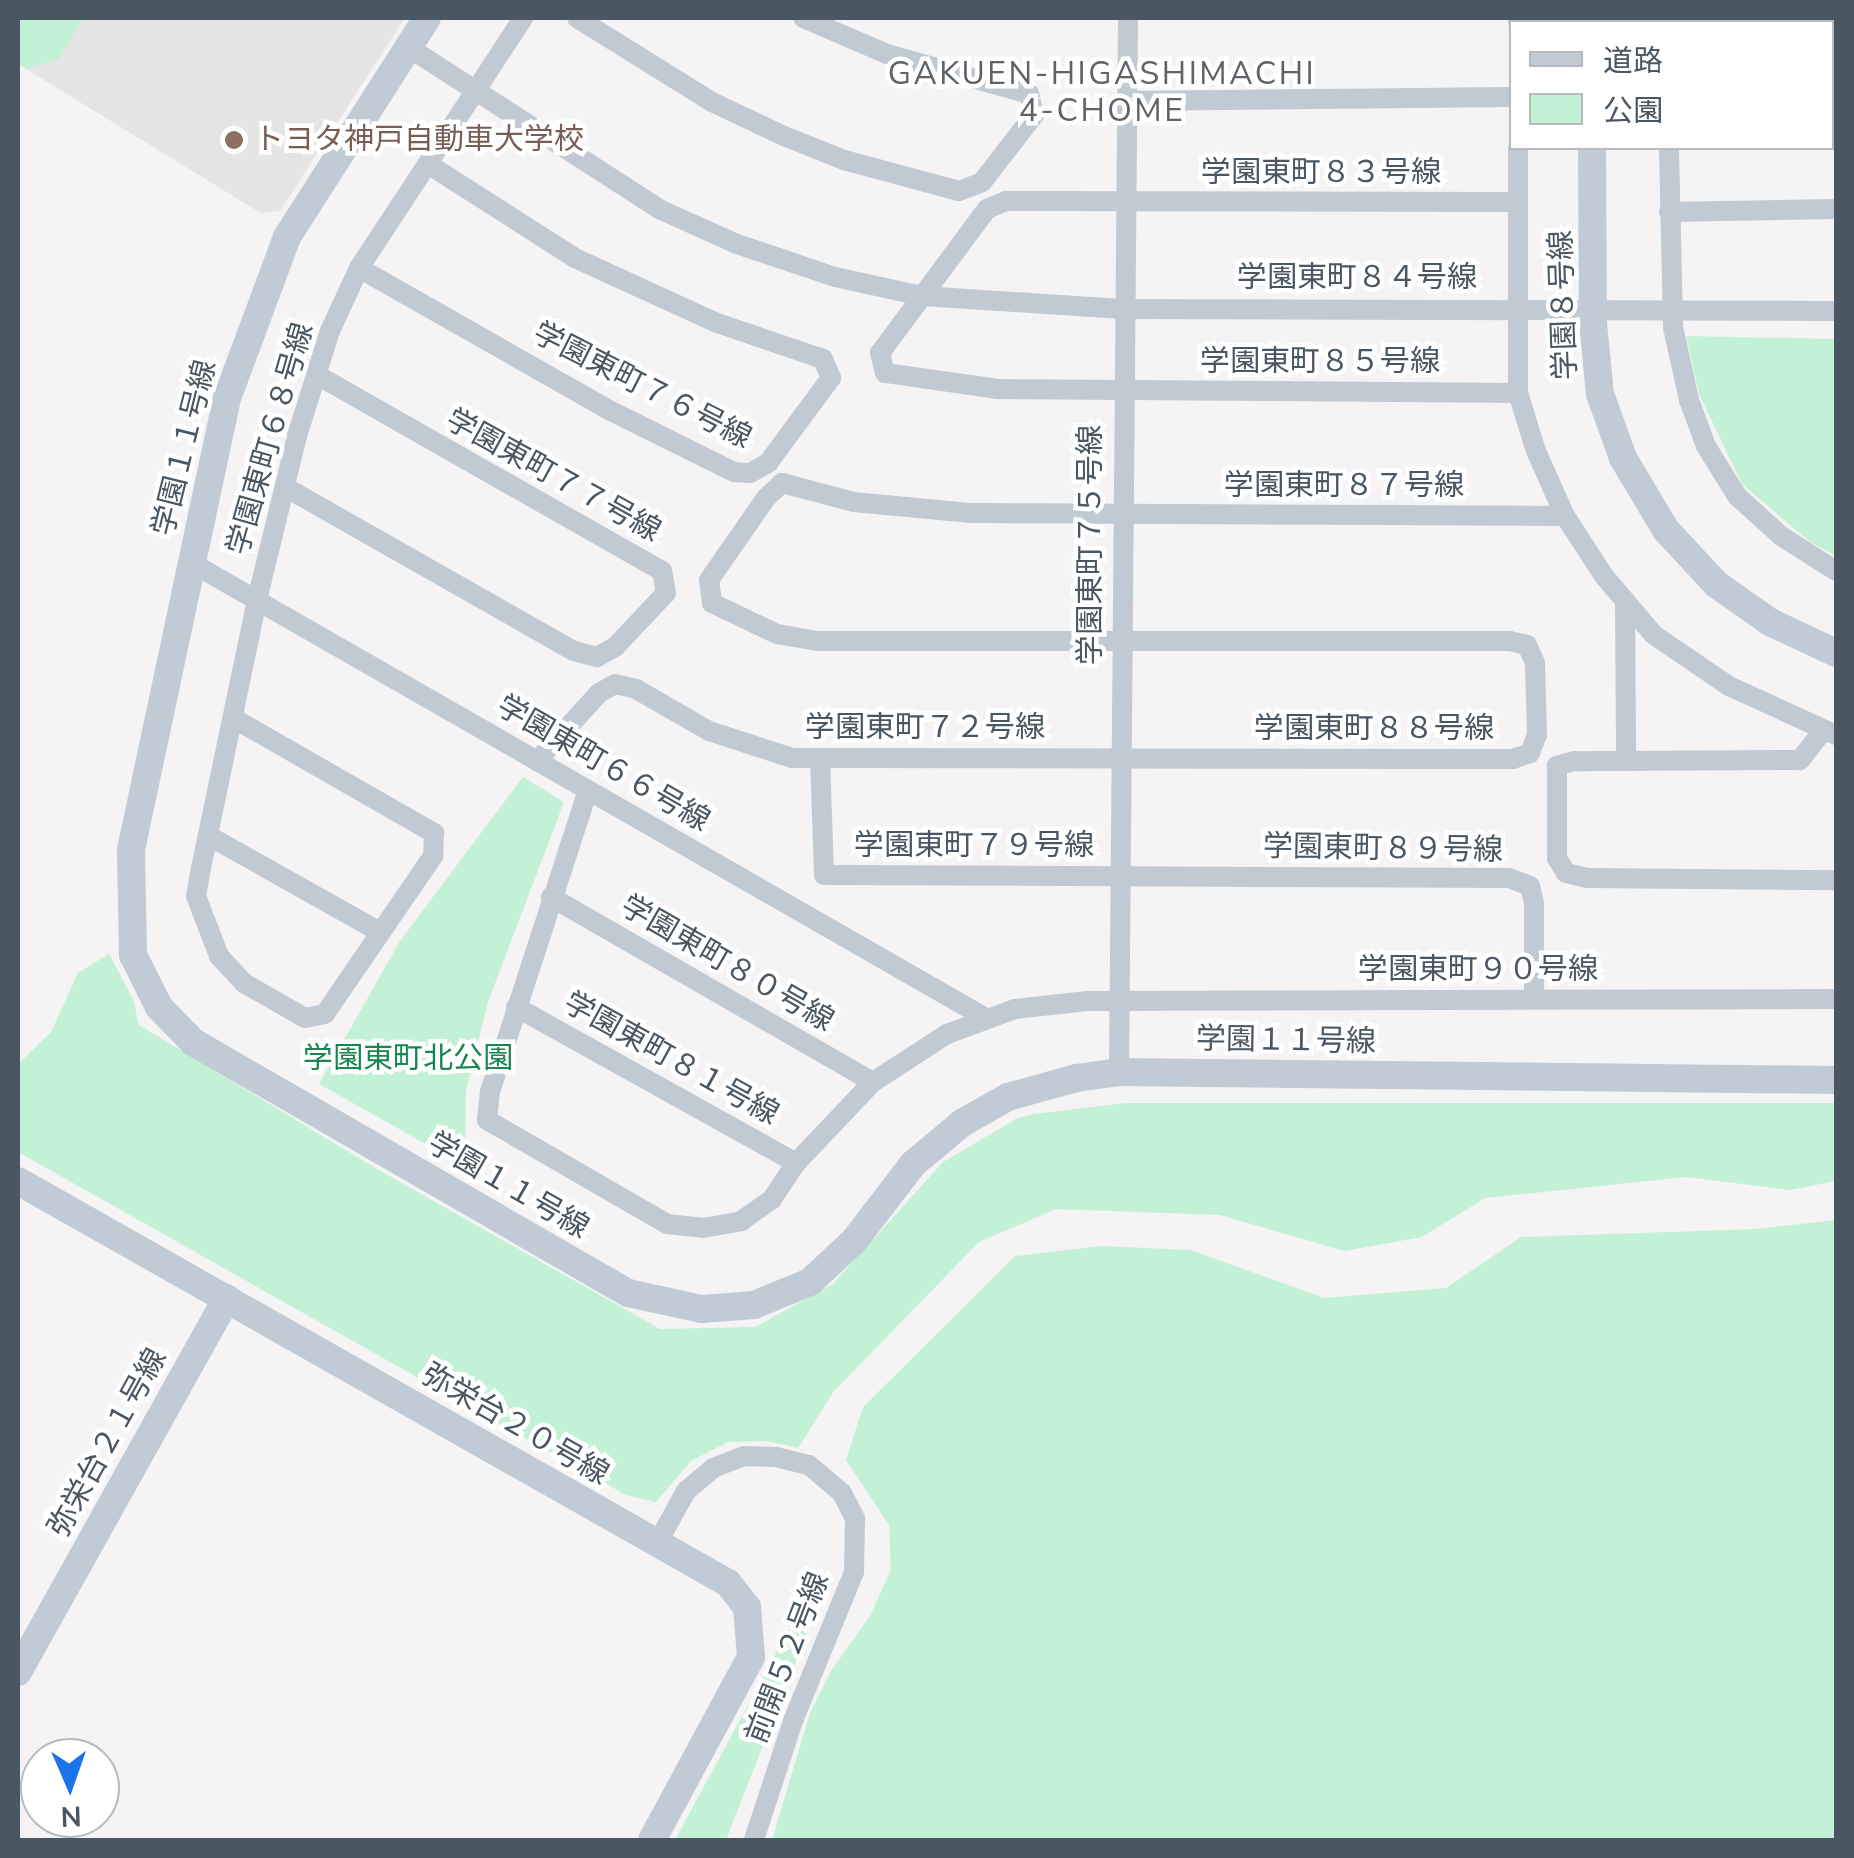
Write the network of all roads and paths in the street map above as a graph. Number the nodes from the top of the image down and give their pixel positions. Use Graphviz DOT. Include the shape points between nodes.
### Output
graph roads {
  1 [pos="427,18"];
  2 [pos="523,18"];
  3 [pos="577,18"];
  4 [pos="803,18"];
  5 [pos="1128,18"];
  6 [pos="408,48"];
  7 [pos="475,94"];
  8 [pos="1509,97"];
  9 [pos="1126,101"];
  10 [pos="1518,150"];
  11 [pos="1592,150"];
  12 [pos="1669,150"];
  13 [pos="428,164"];
  14 [pos="1518,202"];
  15 [pos="1124,204"];
  16 [pos="1836,209"];
  17 [pos="1669,212"];
  18 [pos="359,268"];
  19 [pos="922,296"];
  20 [pos="1122,308"];
  21 [pos="1593,308"];
  22 [pos="1671,309"];
  23 [pos="1836,311"];
  24 [pos="1518,315"];
  25 [pos="317,375"];
  26 [pos="1122,390"];
  27 [pos="1518,392"];
  28 [pos="285,487"];
  29 [pos="1122,515"];
  30 [pos="1565,516"];
  31 [pos="190,562"];
  32 [pos="1836,571"];
  33 [pos="257,600"];
  34 [pos="1625,602"];
  35 [pos="1121,643"];
  36 [pos="1836,653"];
  37 [pos="233,718"];
  38 [pos="1829,733"];
  39 [pos="820,758"];
  40 [pos="1120,759"];
  41 [pos="1626,760"];
  42 [pos="537,761"];
  43 [pos="588,790"];
  44 [pos="209,836"];
  45 [pos="1120,876"];
  46 [pos="1836,880"];
  47 [pos="551,897"];
  48 [pos="380,932"];
  49 [pos="1534,999"];
  50 [pos="1836,999"];
  51 [pos="1119,1000"];
  52 [pos="516,1008"];
  53 [pos="986,1018"];
  54 [pos="1119,1072"];
  55 [pos="1836,1080"];
  56 [pos="873,1082"];
  57 [pos="796,1164"];
  58 [pos="18,1182"];
  59 [pos="227,1298"];
  60 [pos="658,1542"];
  61 [pos="18,1672"];
  62 [pos="652,1840"];
  63 [pos="754,1840"];
  1 -- 6 [label="street, 学園１１号線"];
  2 -- 7 [label="street, 学園東町６８号線"];
  3 -- 4 [label="street" via="712,102 784,136 959,191 982,182 1034,116 1029,94 918,64"];
  5 -- 9 [label="street, 学園東町７５号線"];
  6 -- 7 [label="street, 学園東町８４号線"];
  6 -- 31 [label="street, 学園１１号線" via="287,237 227,398"];
  7 -- 13 [label="street, 学園東町６８号線"];
  7 -- 19 [label="street, 学園東町８４号線" via="660,208 722,237 835,277"];
  8 -- 9 [label="street"];
  9 -- 15 [label="street, 学園東町７５号線"];
  10 -- 14 [label="street"];
  11 -- 21 [label="street, 学園８号線"];
  12 -- 17 [label="street"];
  13 -- 18 [label="street, 学園東町６８号線"];
  13 -- 18 [label="street, 学園東町７６号線" via="574,258 717,323 823,358 830,378 768,463 750,474 734,472 604,408"];
  14 -- 15 [label="street, 学園東町８３号線"];
  14 -- 24 [label="street"];
  15 -- 19 [label="street, 学園東町８３号線" via="1006,201 986,209"];
  15 -- 20 [label="street, 学園東町７５号線"];
  16 -- 17 [label="street"];
  17 -- 22 [label="street"];
  18 -- 25 [label="street, 学園東町６８号線"];
  19 -- 20 [label="street, 学園東町８４号線"];
  19 -- 26 [label="street, 学園東町８５号線" via="880,353 885,374 998,388"];
  20 -- 24 [label="street, 学園東町８４号線"];
  20 -- 26 [label="street, 学園東町７５号線"];
  21 -- 22 [label="street, 学園東町８４号線"];
  21 -- 24 [label="street, 学園東町８４号線"];
  21 -- 36 [label="street, 学園８号線" via="1600,394 1623,458 1666,530 1730,594 1770,622"];
  22 -- 23 [label="street, 学園東町８４号線"];
  22 -- 32 [label="street" via="1690,400 1706,446 1736,496"];
  24 -- 27 [label="street"];
  25 -- 28 [label="street, 学園東町６８号線"];
  25 -- 28 [label="street, 学園東町７７号線" via="662,570 666,593 615,648 598,657 574,651"];
  26 -- 27 [label="street, 学園東町８５号線"];
  26 -- 29 [label="street, 学園東町７５号線"];
  27 -- 30 [label="street"];
  28 -- 33 [label="street, 学園東町６８号線"];
  29 -- 30 [label="street, 学園東町８７号線"];
  29 -- 35 [label="street, 学園東町７５号線"];
  29 -- 35 [label="street, 学園東町８７号線" via="971,513 854,502 782,483 709,580 712,603 776,634 817,642"];
  30 -- 34 [label="street"];
  31 -- 33 [label="street, 学園東町６６号線"];
  31 -- 54 [label="street, 学園１１号線" via="131,851 134,955 159,1008 194,1042 628,1294 702,1309 754,1305 810,1282 854,1241 913,1164 962,1123 1008,1097"];
  33 -- 37 [label="street, 学園東町６８号線"];
  33 -- 42 [label="street, 学園東町６６号線"];
  34 -- 38 [label="street" via="1654,636 1694,664"];
  34 -- 41 [label="street"];
  35 -- 40 [label="street, 学園東町７５号線"];
  35 -- 40 [label="street, 学園東町８８号線" via="1510,641 1527,645 1535,662 1537,734 1530,752 1514,759"];
  37 -- 44 [label="street, 学園東町６８号線"];
  37 -- 48 [label="street, 学園東町６８号線" via="434,833 433,856"];
  38 -- 41 [label="street" via="1800,760"];
  39 -- 40 [label="street, 学園東町７２号線"];
  39 -- 42 [label="street, 学園東町７２号線" via="753,748 615,684"];
  39 -- 45 [label="street, 学園東町７９号線" via="824,875"];
  40 -- 45 [label="street, 学園東町７５号線"];
  41 -- 46 [label="street" via="1557,766 1557,858 1566,872 1587,878"];
  42 -- 43 [label="street, 学園東町６６号線"];
  43 -- 47 [label="street"];
  43 -- 53 [label="street, 学園東町６６号線"];
  44 -- 48 [label="street"];
  44 -- 48 [label="street, 学園東町６８号線" via="196,896 219,956 244,982 305,1018 324,1014"];
  45 -- 49 [label="street, 学園東町８９号線" via="1509,878 1530,886 1534,903"];
  45 -- 51 [label="street, 学園東町７５号線"];
  47 -- 52 [label="street"];
  47 -- 56 [label="street, 学園東町８０号線"];
  49 -- 50 [label="street, 学園東町９０号線"];
  49 -- 51 [label="street, 学園東町９０号線"];
  51 -- 53 [label="street, 学園東町９０号線" via="1049,1004"];
  51 -- 54 [label="street, 学園東町７５号線"];
  52 -- 57 [label="street, 学園東町８１号線"];
  52 -- 57 [label="street, 学園東町９０号線" via="487,1120 667,1224 703,1228 741,1220 772,1199"];
  53 -- 56 [label="street, 学園東町９０号線" via="947,1034"];
  54 -- 55 [label="street, 学園１１号線"];
  56 -- 57 [label="street, 学園東町９０号線"];
  58 -- 59 [label="street, 弥栄台２０号線"];
  59 -- 60 [label="street, 弥栄台２０号線"];
  59 -- 61 [label="street, 弥栄台２１号線"];
  60 -- 62 [label="street, 弥栄台２０号線" via="728,1583 747,1607 751,1657"];
  60 -- 63 [label="street, 前開５２号線" via="686,1490 744,1456 809,1465 842,1493 855,1519 854,1572 794,1718"];
}
